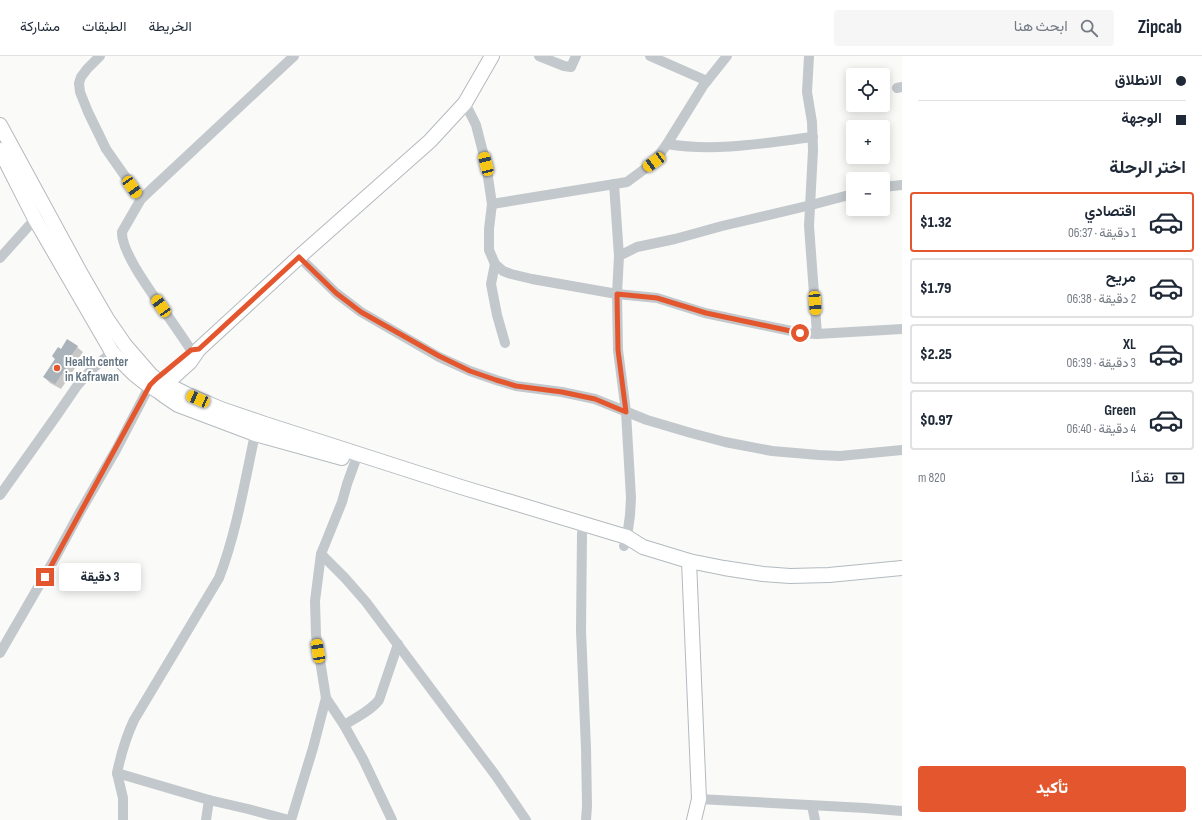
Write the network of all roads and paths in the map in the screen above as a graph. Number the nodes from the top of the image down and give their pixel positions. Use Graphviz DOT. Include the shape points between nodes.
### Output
graph roads {
  1 [pos="100,56"];
  2 [pos="294,56"];
  3 [pos="492,56"];
  4 [pos="539,56"];
  5 [pos="576,56"];
  6 [pos="650,56"];
  7 [pos="727,56"];
  8 [pos="809,56"];
  9 [pos="707,81"];
  10 [pos="464,103"];
  11 [pos="0,125"];
  12 [pos="813,137"];
  13 [pos="667,144"];
  14 [pos="0,150"];
  15 [pos="614,184"];
  16 [pos="902,185"];
  17 [pos="890,186"];
  18 [pos="846,196"];
  19 [pos="141,199"];
  20 [pos="492,204"];
  21 [pos="810,206"];
  22 [pos="35,219"];
  23 [pos="619,256"];
  24 [pos="299,257"];
  25 [pos="0,258"];
  26 [pos="495,264"];
  27 [pos="617,294"];
  28 [pos="902,329"];
  29 [pos="817,334"];
  30 [pos="505,343"];
  31 [pos="195,350"];
  32 [pos="112,352"];
  33 [pos="157,385"];
  34 [pos="626,412"];
  35 [pos="255,434"];
  36 [pos="902,450"];
  37 [pos="355,462"];
  38 [pos="0,495"];
  39 [pos="582,533"];
  40 [pos="625,542"];
  41 [pos="321,554"];
  42 [pos="689,561"];
  43 [pos="902,568"];
  44 [pos="398,644"];
  45 [pos="0,653"];
  46 [pos="326,698"];
  47 [pos="344,725"];
  48 [pos="117,773"];
  49 [pos="699,799"];
  50 [pos="209,800"];
  51 [pos="812,806"];
  52 [pos="902,811"];
  53 [pos="123,820"];
  54 [pos="206,820"];
  55 [pos="290,820"];
  56 [pos="392,820"];
  57 [pos="526,820"];
  58 [pos="586,820"];
  59 [pos="694,820"];
  60 [pos="815,820"];
  1 -- 19 [label="street" via="81,77 80,92 106,149"];
  2 -- 19 [label="street"];
  3 -- 10 [label="main road"];
  4 -- 5 [label="street" via="571,67"];
  6 -- 9 [label="street"];
  7 -- 9 [label="street"];
  8 -- 12 [label="street" via="807,92"];
  9 -- 13 [label="street"];
  10 -- 20 [label="street" via="476,125 486,164"];
  10 -- 24 [label="main road" via="430,141"];
  11 -- 33 [label="main road" via="107,319"];
  12 -- 13 [label="street" via="722,147 694,148"];
  12 -- 21 [label="street"];
  13 -- 15 [label="street" via="654,162 627,182"];
  14 -- 22 [label="main road"];
  15 -- 20 [label="street"];
  15 -- 23 [label="street"];
  16 -- 17 [label="street"];
  18 -- 21 [label="street"];
  19 -- 31 [label="street" via="122,232 126,250 139,274"];
  20 -- 26 [label="street" via="489,250"];
  21 -- 23 [label="street" via="637,247"];
  21 -- 29 [label="street" via="809,226"];
  22 -- 25 [label="street"];
  22 -- 32 [label="main road"];
  23 -- 27 [label="street"];
  24 -- 31 [label="main road"];
  24 -- 34 [label="street" via="336,293 361,312 470,371 516,386 595,399"];
  26 -- 27 [label="street" via="511,274"];
  26 -- 30 [label="street" via="491,284"];
  27 -- 29 [label="street" via="657,298 706,313 782,330"];
  27 -- 34 [label="street" via="618,350"];
  28 -- 29 [label="street"];
  31 -- 33 [label="main road" via="190,362"];
  32 -- 33 [label="main road" via="144,382"];
  32 -- 38 [label="street" via="77,386"];
  33 -- 35 [label="main road" via="166,397 178,405"];
  33 -- 40 [label="main road" via="264,424"];
  33 -- 45 [label="street" via="142,401"];
  34 -- 36 [label="street" via="691,433 772,451 840,456"];
  34 -- 40 [label="street" via="631,498"];
  35 -- 37 [label="main road"];
  35 -- 48 [label="street" via="223,568 213,590 134,720 125,739"];
  37 -- 39 [label="main road"];
  37 -- 41 [label="street"];
  39 -- 40 [label="main road"];
  39 -- 58 [label="street" via="581,631"];
  40 -- 42 [label="main road"];
  41 -- 44 [label="street" via="366,602"];
  41 -- 46 [label="street" via="315,601 316,635"];
  42 -- 43 [label="main road" via="790,576"];
  42 -- 49 [label="main road"];
  44 -- 47 [label="street" via="379,700 361,716"];
  44 -- 57 [label="street"];
  46 -- 47 [label="street"];
  46 -- 55 [label="street"];
  47 -- 56 [label="street"];
  48 -- 50 [label="street"];
  48 -- 53 [label="street"];
  49 -- 51 [label="street"];
  49 -- 59 [label="main road"];
  50 -- 54 [label="street"];
  50 -- 55 [label="street"];
  51 -- 52 [label="street"];
  51 -- 60 [label="street"];
}
